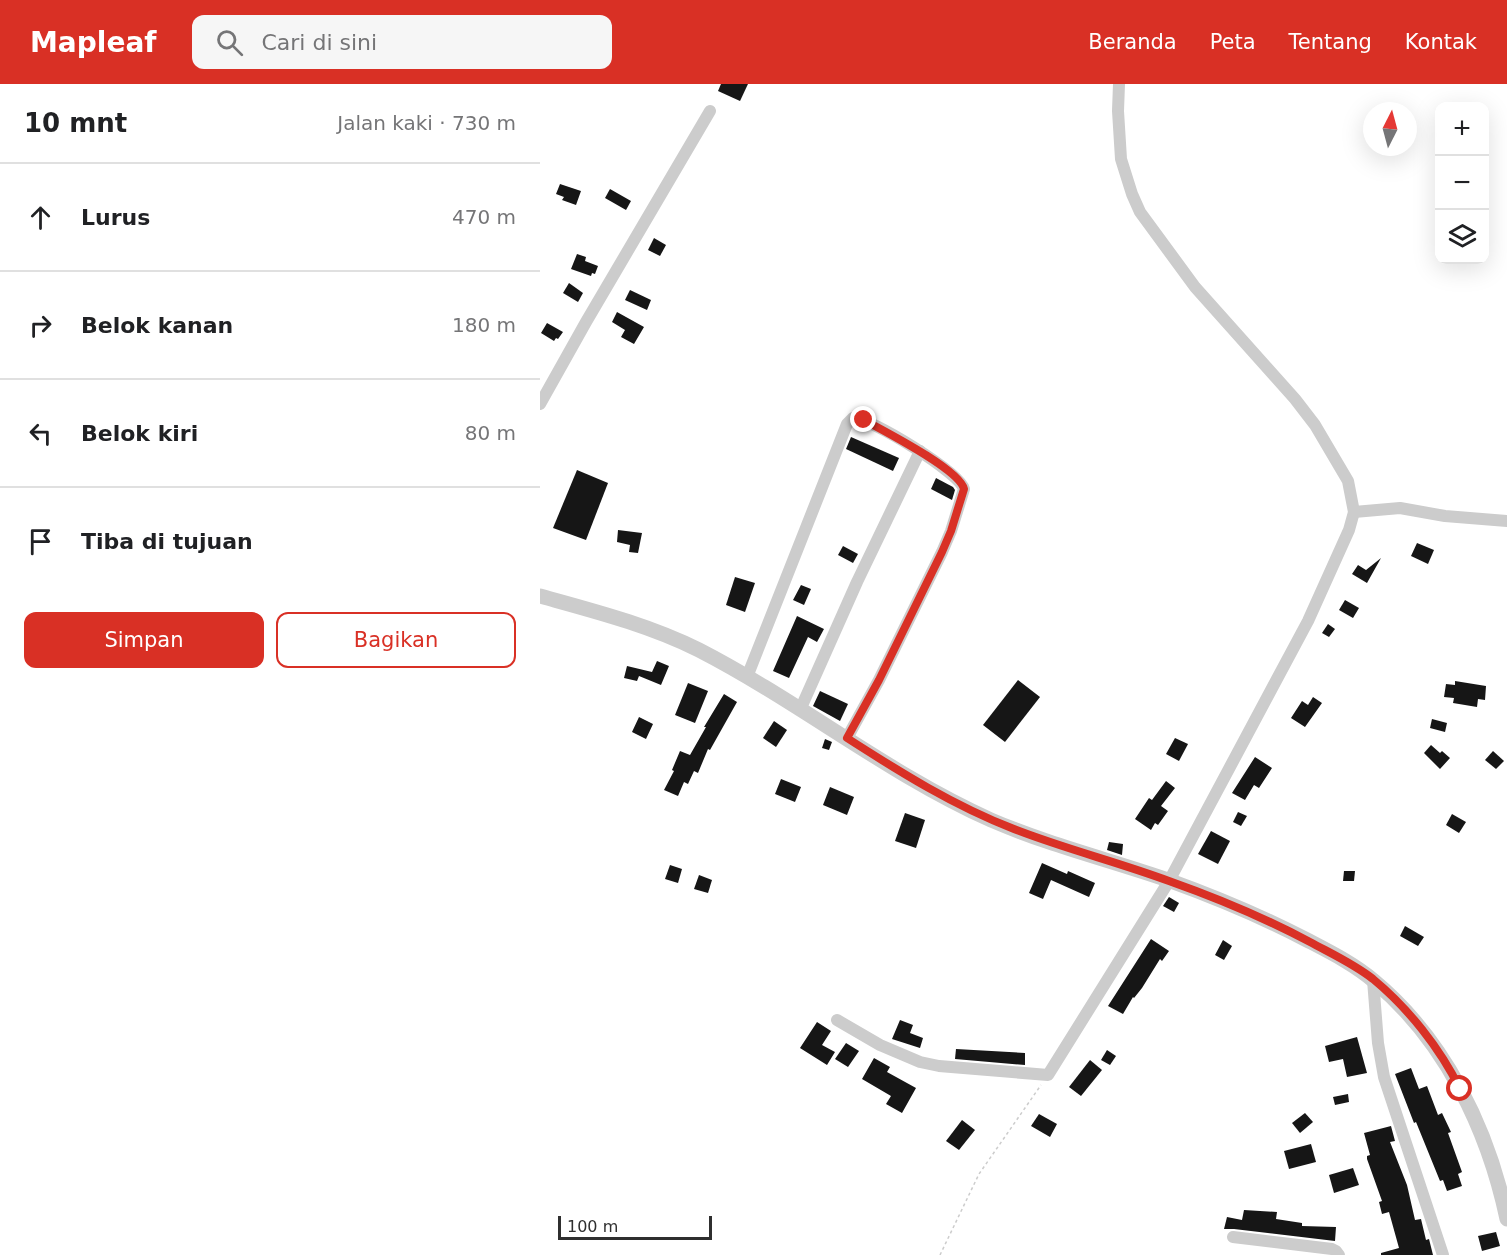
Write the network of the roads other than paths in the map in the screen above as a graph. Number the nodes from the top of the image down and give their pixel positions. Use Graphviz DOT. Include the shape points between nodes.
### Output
graph roads {
  1 [pos="1119,84"];
  2 [pos="710,111"];
  3 [pos="540,404"];
  4 [pos="920,451"];
  5 [pos="1354,512"];
  6 [pos="1507,521"];
  7 [pos="540,596"];
  8 [pos="747,677"];
  9 [pos="800,710"];
  10 [pos="847,738"];
  11 [pos="1169,881"];
  12 [pos="1373,980"];
  13 [pos="837,1020"];
  14 [pos="1507,1219"];
  15 [pos="1233,1237"];
  16 [pos="1339,1255"];
  17 [pos="1443,1255"];
  1 -- 5 [label="street" via="1121,159 1140,212 1195,287 1316,425 1348,481"];
  2 -- 3 [label="street"];
  4 -- 8 [label="street" via="864,420 853,418 847,424"];
  4 -- 9 [label="street"];
  4 -- 10 [label="street" via="959,480 964,487 963,497 898,644"];
  5 -- 6 [label="street" via="1400,508"];
  5 -- 11 [label="street" via="1308,621"];
  7 -- 8 [label="street" via="664,634"];
  8 -- 9 [label="street"];
  9 -- 10 [label="street"];
  10 -- 11 [label="street" via="904,775 992,820"];
  11 -- 12 [label="street" via="1295,934"];
  11 -- 13 [label="street" via="1048,1075 920,1062"];
  12 -- 14 [label="street" via="1414,1021 1454,1077 1486,1146"];
  12 -- 17 [label="street" via="1384,1077"];
  15 -- 16 [label="street" via="1332,1249"];
}
